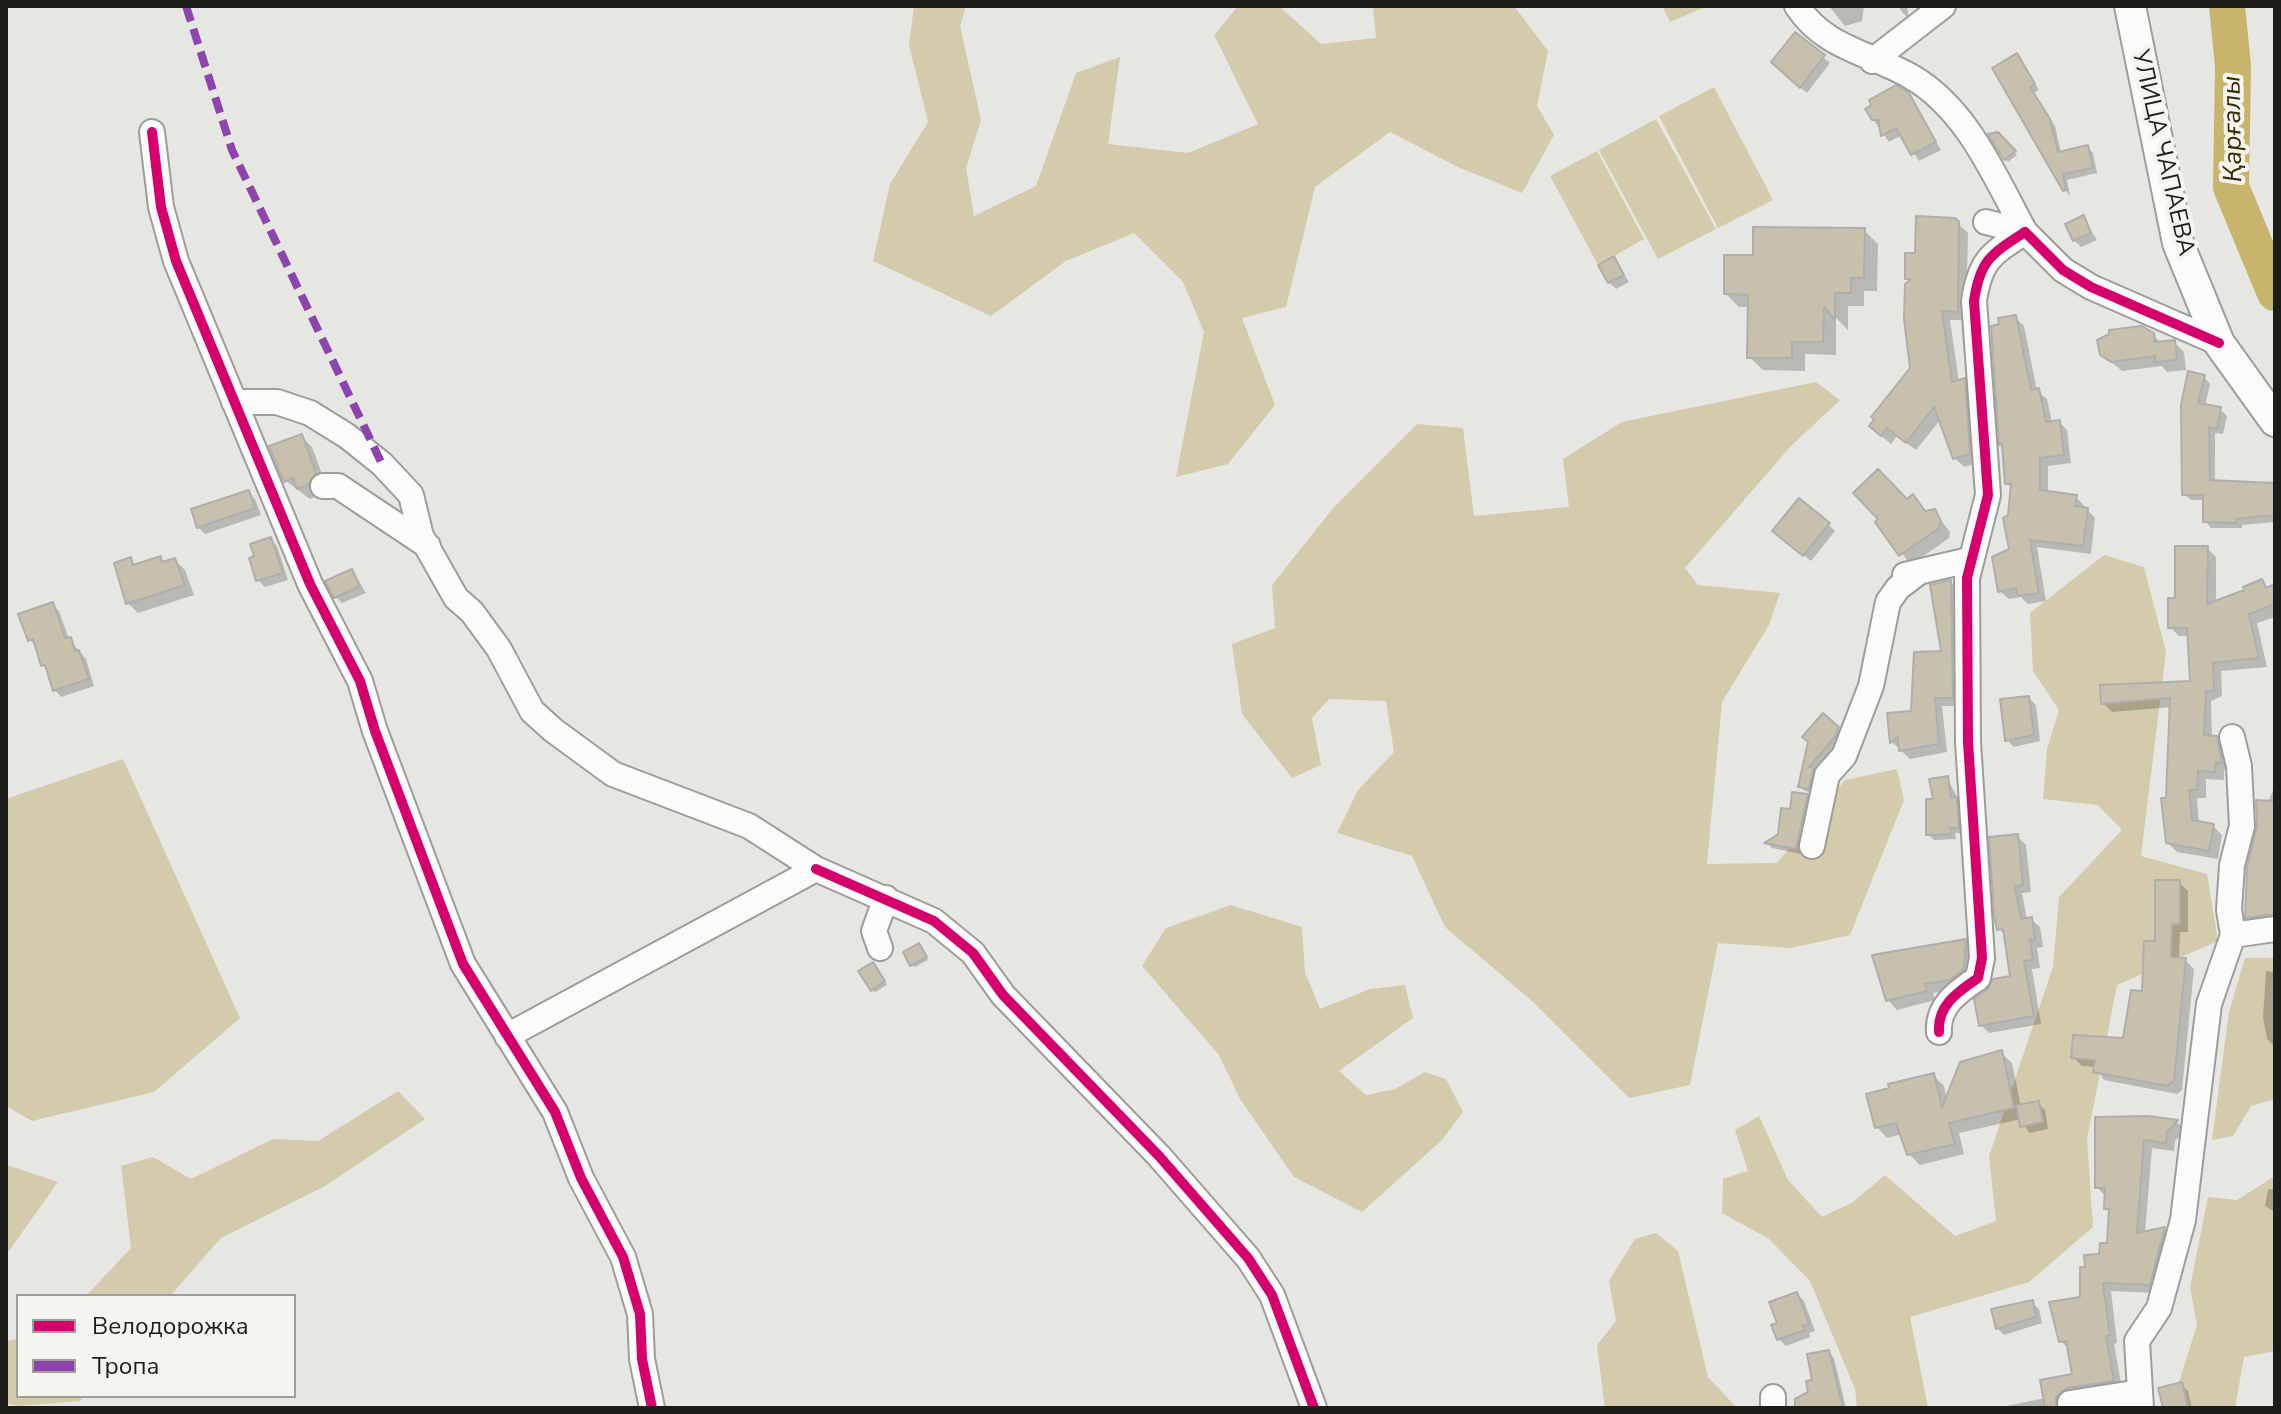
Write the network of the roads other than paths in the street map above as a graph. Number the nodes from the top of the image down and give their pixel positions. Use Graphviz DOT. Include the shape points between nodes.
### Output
graph roads {
  1 [pos="1797,6"];
  2 [pos="1943,6"];
  3 [pos="2130,6"];
  4 [pos="1872,61"];
  5 [pos="152,132"];
  6 [pos="1986,222"];
  7 [pos="2025,232"];
  8 [pos="2219,343"];
  9 [pos="234,402"];
  10 [pos="2275,421"];
  11 [pos="323,486"];
  12 [pos="428,546"];
  13 [pos="1969,560"];
  14 [pos="1919,572"];
  15 [pos="1890,577"];
  16 [pos="2232,737"];
  17 [pos="1812,846"];
  18 [pos="816,869"];
  19 [pos="886,898"];
  20 [pos="2275,929"];
  21 [pos="2233,935"];
  22 [pos="880,948"];
  23 [pos="1939,1032"];
  24 [pos="507,1036"];
  25 [pos="2141,1400"];
  26 [pos="2070,1403"];
  27 [pos="652,1408"];
  28 [pos="1314,1408"];
  1 -- 4 [label="street" via="1826,37"];
  2 -- 4 [label="street"];
  3 -- 8 [label="street, УЛИЦА ЧАПАЕВА" via="2178,243"];
  4 -- 7 [label="street" via="1910,76 1944,102 1984,157"];
  5 -- 9 [label="street" via="161,207 176,261"];
  6 -- 7 [label="street"];
  7 -- 8 [label="street" via="2063,270 2091,287"];
  7 -- 13 [label="street" via="1989,256 1977,276 1974,301 1988,495"];
  8 -- 10 [label="street, УЛИЦА ЧАПАЕВА"];
  9 -- 12 [label="street" via="277,402 310,413 347,436 411,495"];
  9 -- 24 [label="street" via="310,584 360,681 463,964"];
  11 -- 12 [label="street" via="338,486"];
  12 -- 18 [label="street" via="456,598 499,649 532,711 553,730 613,774 749,826"];
  13 -- 14 [label="street"];
  13 -- 23 [label="street" via="1968,742 1982,958 1978,978 1943,1009"];
  14 -- 15 [label="street"];
  14 -- 17 [label="street" via="1888,602 1871,686 1844,756 1827,775"];
  16 -- 21 [label="street" via="2242,826 2232,865"];
  18 -- 19 [label="street"];
  18 -- 24 [label="street"];
  19 -- 22 [label="street" via="874,931"];
  19 -- 28 [label="street" via="934,921 973,953 1003,995 1201,1201 1272,1295"];
  20 -- 21 [label="street"];
  21 -- 25 [label="street" via="2209,1004 2183,1220 2159,1308 2137,1341"];
  24 -- 27 [label="street" via="555,1112 581,1178 623,1257 640,1314"];
  25 -- 26 [label="street"];
}
